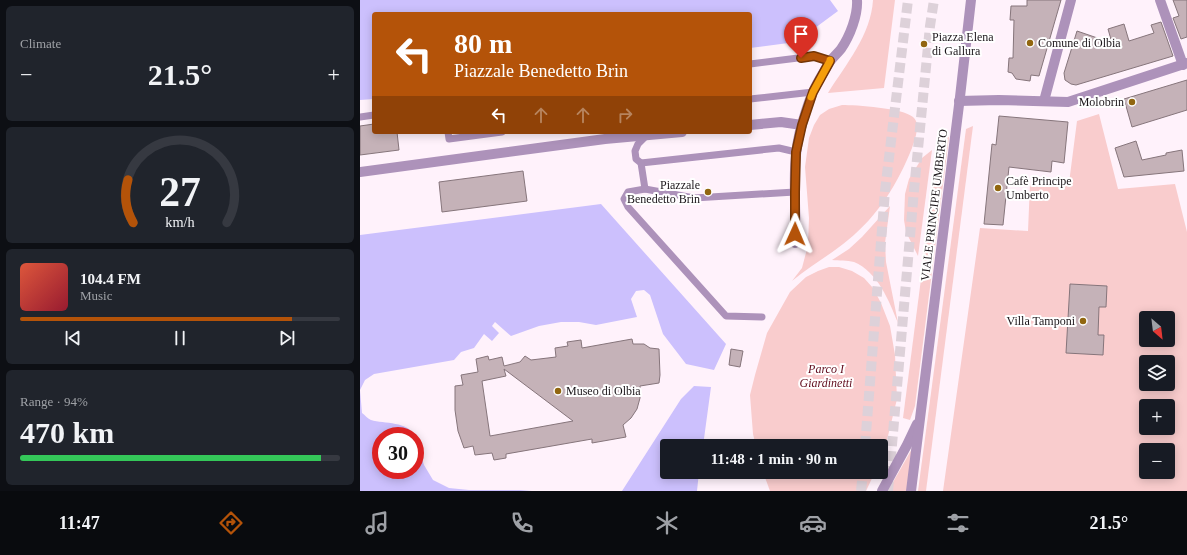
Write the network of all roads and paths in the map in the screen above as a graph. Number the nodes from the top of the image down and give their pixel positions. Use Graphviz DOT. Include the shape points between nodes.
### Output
graph roads {
  1 [pos="857,0"];
  2 [pos="971,0"];
  3 [pos="1071,0"];
  4 [pos="1160,0"];
  5 [pos="830,61"];
  6 [pos="752,64"];
  7 [pos="1185,64"];
  8 [pos="813,92"];
  9 [pos="752,99"];
  10 [pos="959,101"];
  11 [pos="1044,101"];
  12 [pos="372,115"];
  13 [pos="360,117"];
  14 [pos="752,125"];
  15 [pos="802,125"];
  16 [pos="448,134"];
  17 [pos="487,134"];
  18 [pos="659,134"];
  19 [pos="647,135"];
  20 [pos="796,152"];
  21 [pos="641,163"];
  22 [pos="360,172"];
  23 [pos="645,189"];
  24 [pos="795,192"];
  25 [pos="795,243"];
  26 [pos="762,317"];
  27 [pos="922,413"];
  28 [pos="882,491"];
  29 [pos="911,491"];
  1 -- 5 [label="street" via="852,27 842,48"];
  2 -- 10 [label="street, VIALE PRINCIPE UMBERTO"];
  3 -- 11 [label="street"];
  4 -- 7 [label="street"];
  5 -- 6 [label="lane" via="814,56"];
  5 -- 8 [label="street"];
  7 -- 11 [label="street" via="1068,102"];
  8 -- 9 [label="lane"];
  8 -- 15 [label="street"];
  10 -- 11 [label="street"];
  10 -- 27 [label="street, VIALE PRINCIPE UMBERTO"];
  12 -- 13 [label="lane"];
  14 -- 15 [label="street" via="781,122"];
  15 -- 20 [label="street"];
  16 -- 17 [label="lane" via="449,139"];
  18 -- 19 [label="street"];
  19 -- 21 [label="lane" via="638,144 635,152 636,159"];
  19 -- 22 [label="street"];
  20 -- 21 [label="lane" via="779,148"];
  20 -- 24 [label="street"];
  21 -- 23 [label="lane"];
  23 -- 24 [label="lane" via="694,198"];
  23 -- 26 [label="lane" via="628,192 624,198 628,207 726,316"];
  24 -- 25 [label="street"];
  27 -- 28 [label="street, VIALE PRINCIPE UMBERTO"];
  27 -- 29 [label="street, VIALE PRINCIPE UMBERTO"];
}
